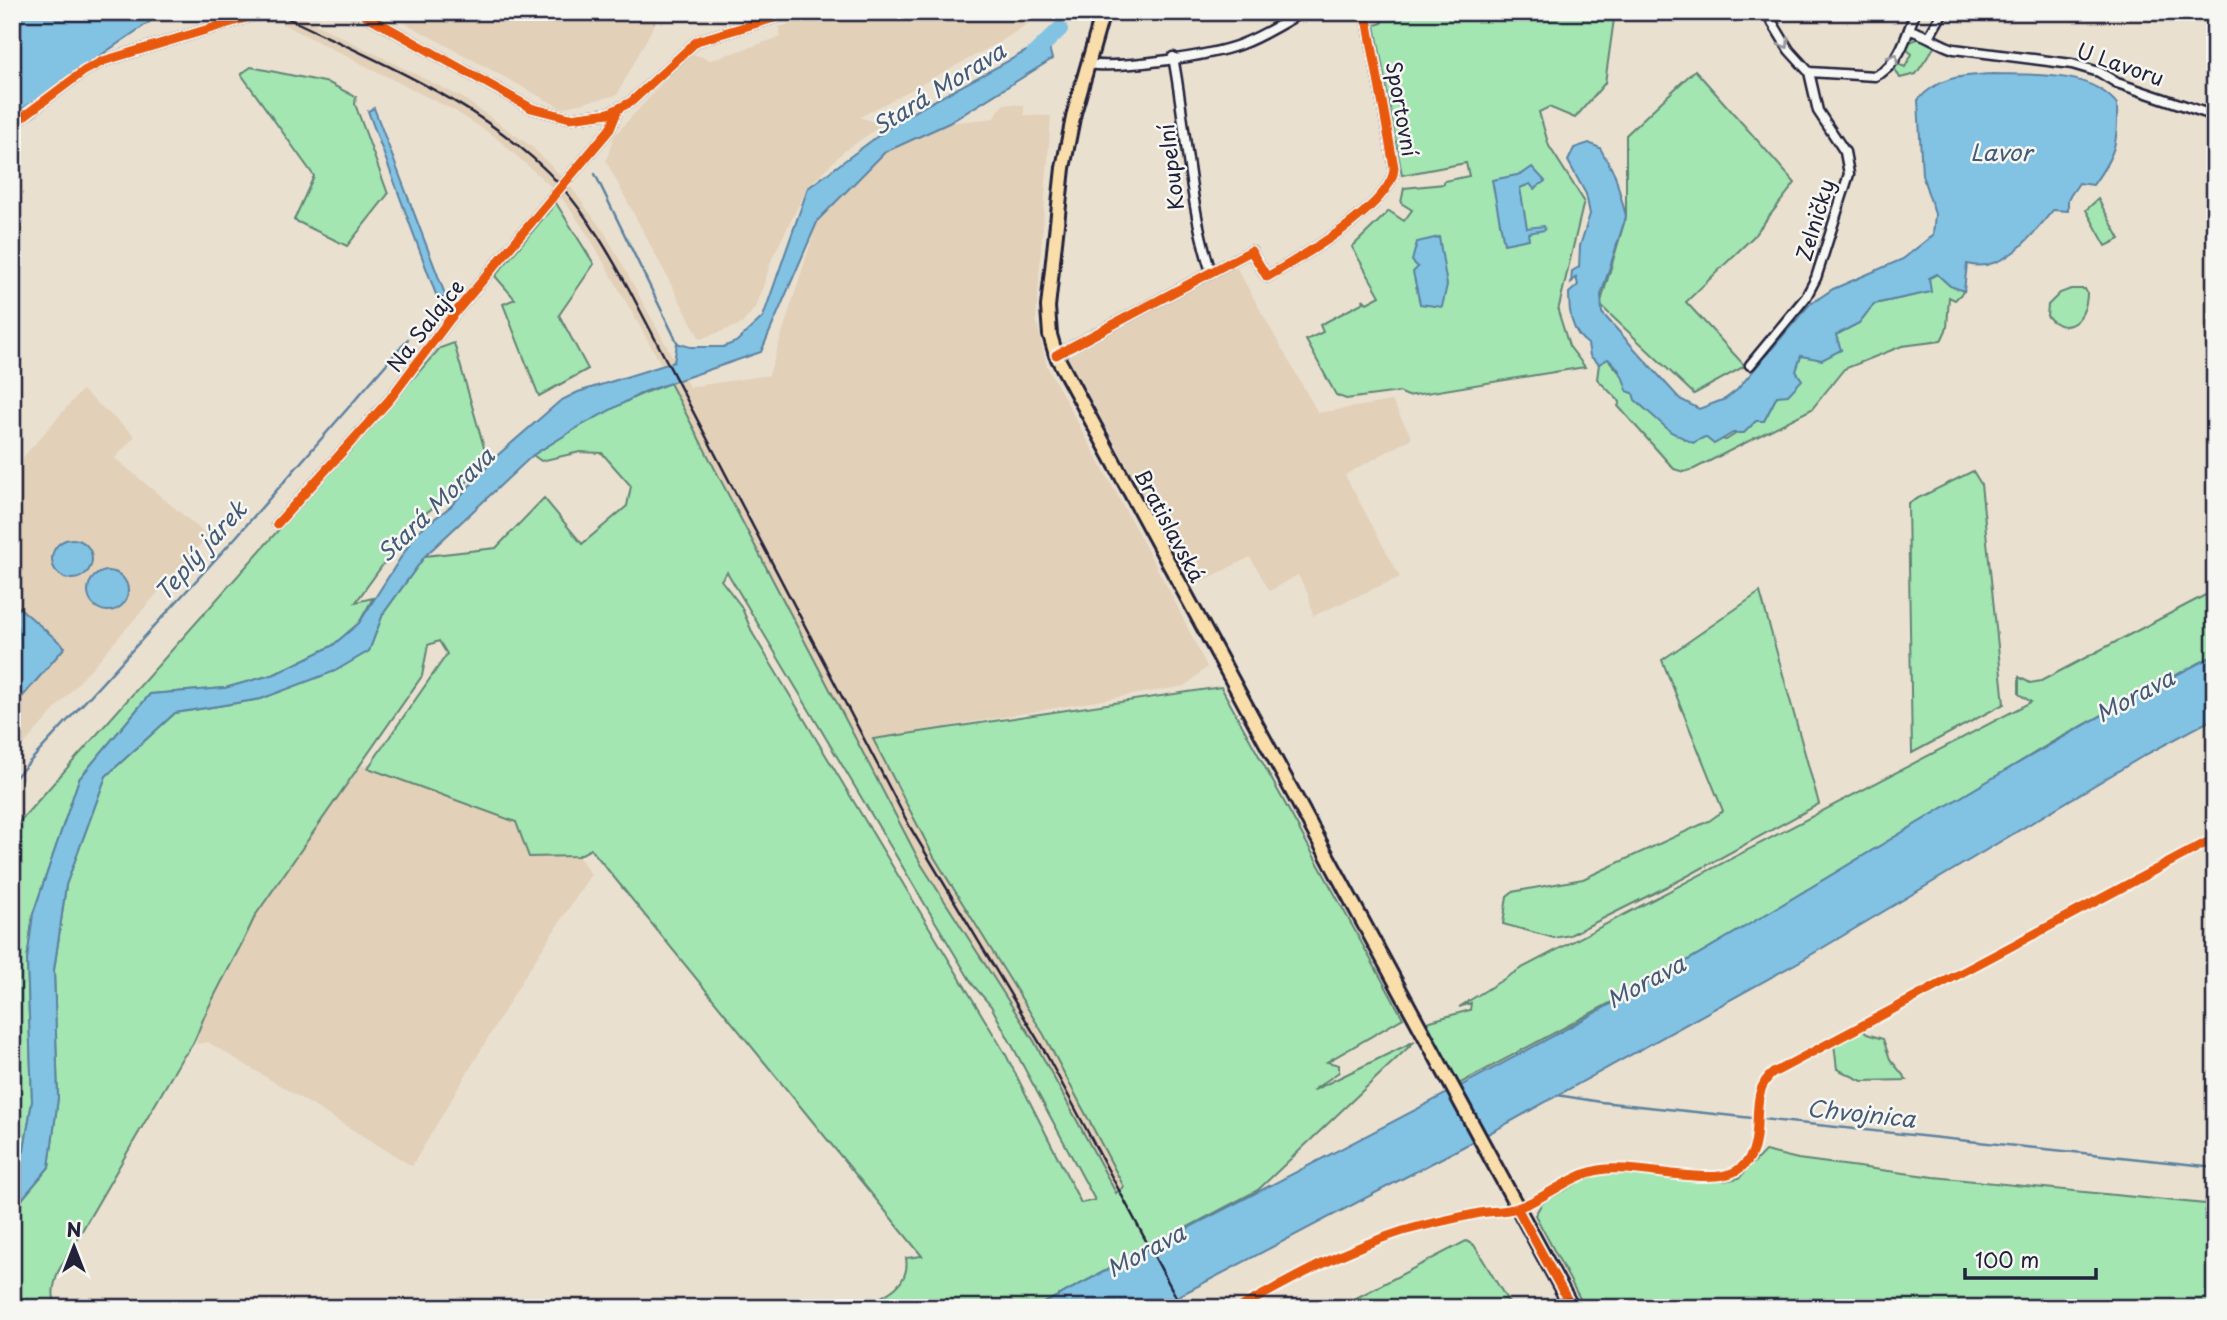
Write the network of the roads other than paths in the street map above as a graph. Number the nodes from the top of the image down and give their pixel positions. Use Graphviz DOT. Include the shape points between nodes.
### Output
graph roads {
  1 [pos="265,12"];
  2 [pos="359,12"];
  3 [pos="794,12"];
  4 [pos="1103,12"];
  5 [pos="1302,12"];
  6 [pos="1362,12"];
  7 [pos="1766,12"];
  8 [pos="1914,12"];
  9 [pos="1943,12"];
  10 [pos="1909,30"];
  11 [pos="1930,35"];
  12 [pos="1173,57"];
  13 [pos="1088,64"];
  14 [pos="1810,72"];
  15 [pos="618,109"];
  16 [pos="2215,116"];
  17 [pos="12,125"];
  18 [pos="1212,272"];
  19 [pos="1056,355"];
  20 [pos="1750,365"];
  21 [pos="277,524"];
  22 [pos="1572,1308"];
  1 -- 17 [label="street" via="103,61"];
  2 -- 15 [label="street" via="531,108 570,118"];
  3 -- 15 [label="street" via="697,41 643,93"];
  4 -- 13 [label="main road, Bratislavská"];
  5 -- 12 [label="street" via="1239,46"];
  6 -- 18 [label="street, Sportovní" via="1394,167 1392,182 1336,237 1267,277 1251,251"];
  7 -- 14 [label="street, one-way" via="1789,50"];
  8 -- 10 [label="street"];
  9 -- 11 [label="street"];
  10 -- 11 [label="street, U Lavoru"];
  14 -- 10 [label="street, one-way" via="1875,76 1898,54"];
  11 -- 16 [label="street, U Lavoru" via="1947,47 2072,64"];
  12 -- 13 [label="street"];
  12 -- 18 [label="street, Koupelní" via="1185,117 1191,197"];
  13 -- 19 [label="main road, Bratislavská" via="1066,147 1051,274 1048,324"];
  14 -- 20 [label="street, Zelničky" via="1818,111 1845,152 1849,174 1816,278"];
  15 -- 21 [label="street, Na Salajce" via="610,129 450,319 416,368"];
  18 -- 19 [label="street"];
  19 -- 22 [label="main road, Bratislavská"];
}
